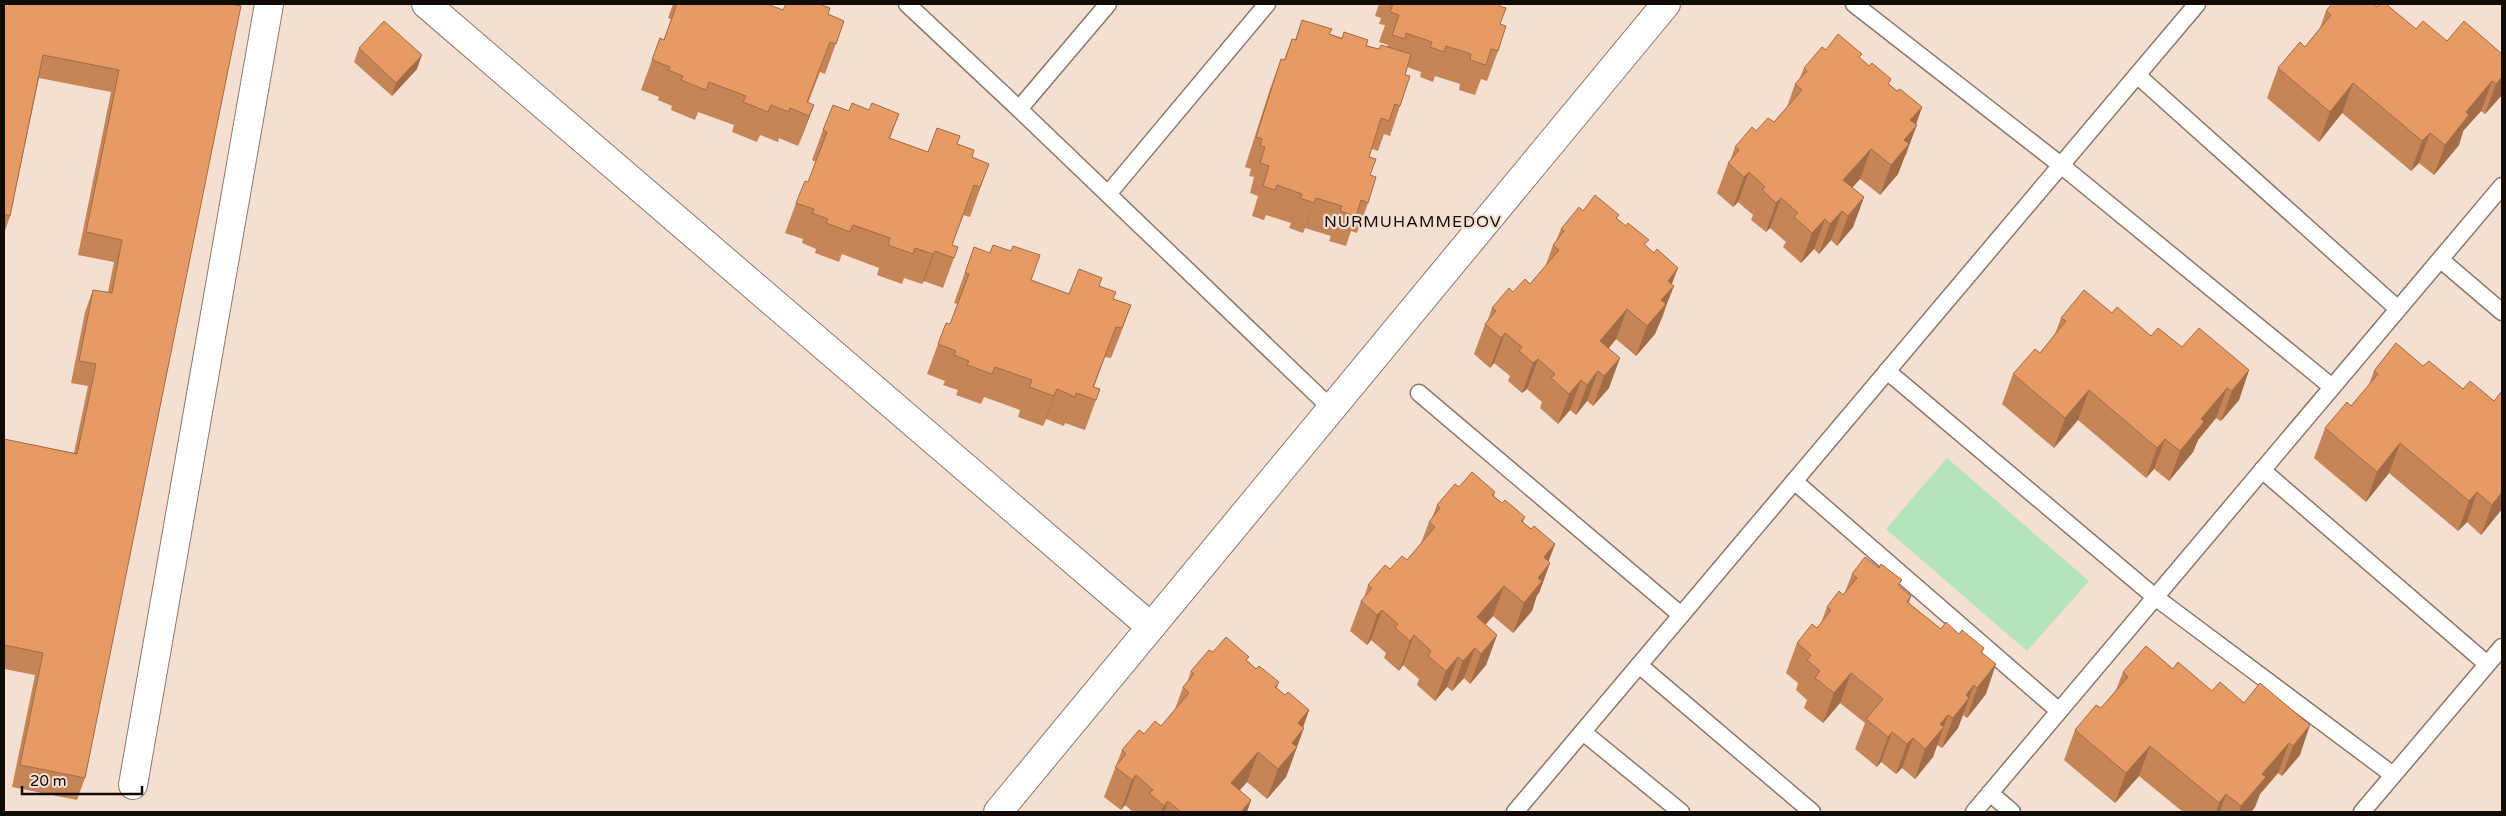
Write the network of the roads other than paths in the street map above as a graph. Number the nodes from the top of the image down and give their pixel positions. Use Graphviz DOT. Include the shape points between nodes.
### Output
graph roads {
  1 [pos="270,4"];
  2 [pos="426,4"];
  3 [pos="907,4"];
  4 [pos="1108,4"];
  5 [pos="1268,4"];
  6 [pos="1666,4"];
  7 [pos="1854,4"];
  8 [pos="2197,4"];
  9 [pos="2137,75"];
  10 [pos="1019,109"];
  11 [pos="2062,166"];
  12 [pos="2502,186"];
  13 [pos="1108,194"];
  14 [pos="2440,260"];
  15 [pos="2398,309"];
  16 [pos="2502,312"];
  17 [pos="1888,371"];
  18 [pos="2332,387"];
  19 [pos="1419,393"];
  20 [pos="1332,409"];
  21 [pos="2262,470"];
  22 [pos="1794,481"];
  23 [pos="2155,597"];
  24 [pos="1681,615"];
  25 [pos="1151,627"];
  26 [pos="2502,647"];
  27 [pos="2487,664"];
  28 [pos="1639,665"];
  29 [pos="2059,711"];
  30 [pos="1583,732"];
  31 [pos="2393,775"];
  32 [pos="133,785"];
  33 [pos="1990,793"];
  34 [pos="998,812"];
  35 [pos="1515,812"];
  36 [pos="1681,812"];
  37 [pos="1812,812"];
  38 [pos="1974,812"];
  39 [pos="2012,812"];
  40 [pos="2362,812"];
  1 -- 32 [label="street"];
  2 -- 25 [label="street"];
  3 -- 10 [label="lane"];
  4 -- 10 [label="lane"];
  5 -- 13 [label="lane"];
  6 -- 20 [label="street"];
  7 -- 11 [label="lane"];
  8 -- 9 [label="lane"];
  9 -- 11 [label="lane"];
  9 -- 15 [label="lane"];
  10 -- 13 [label="lane"];
  11 -- 17 [label="lane"];
  11 -- 18 [label="lane"];
  12 -- 14 [label="lane"];
  13 -- 20 [label="lane"];
  14 -- 15 [label="lane"];
  14 -- 16 [label="lane"];
  15 -- 18 [label="lane"];
  17 -- 22 [label="lane"];
  17 -- 23 [label="lane"];
  18 -- 21 [label="lane"];
  19 -- 24 [label="lane"];
  20 -- 25 [label="street"];
  21 -- 23 [label="lane"];
  21 -- 27 [label="lane"];
  22 -- 24 [label="lane"];
  22 -- 29 [label="lane"];
  23 -- 29 [label="lane"];
  23 -- 31 [label="lane"];
  24 -- 28 [label="lane"];
  25 -- 34 [label="street"];
  26 -- 27 [label="lane"];
  27 -- 31 [label="lane"];
  28 -- 30 [label="lane"];
  28 -- 37 [label="lane"];
  29 -- 33 [label="lane"];
  30 -- 35 [label="lane"];
  30 -- 36 [label="lane"];
  31 -- 40 [label="lane"];
  33 -- 38 [label="lane"];
  33 -- 39 [label="lane"];
}
